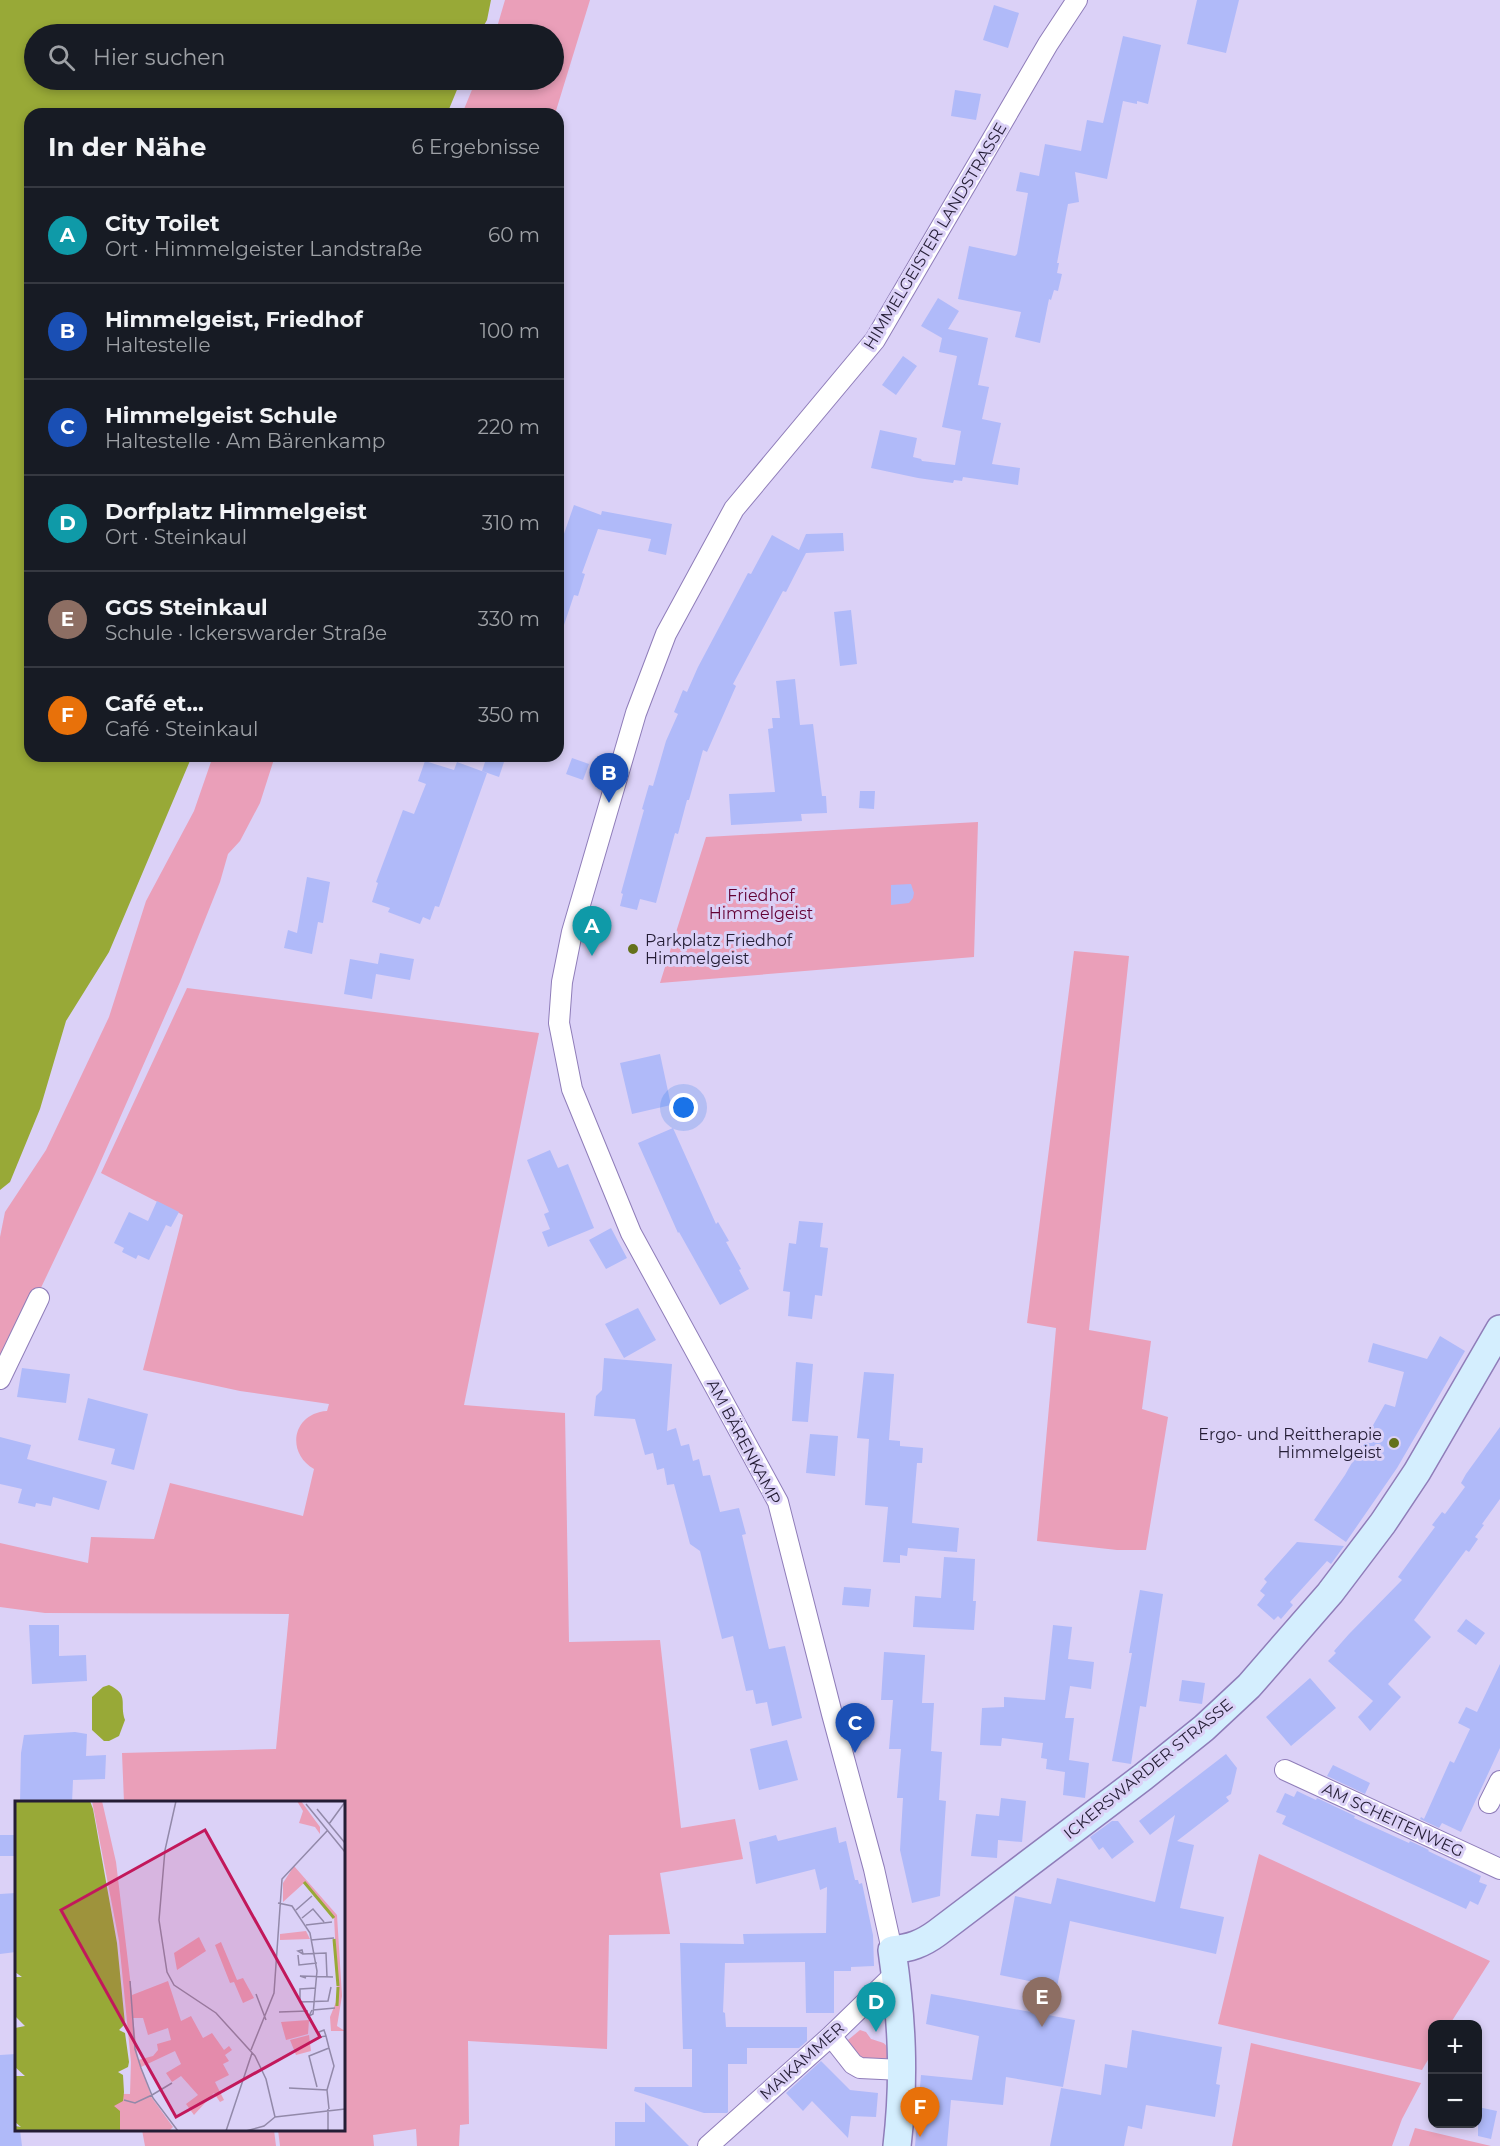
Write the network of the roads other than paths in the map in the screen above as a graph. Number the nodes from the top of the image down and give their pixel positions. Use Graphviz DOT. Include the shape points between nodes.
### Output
graph roads {
  1 [pos="1077,0"];
  2 [pos="559,1023"];
  3 [pos="39,1298"];
  4 [pos="1500,1329"];
  5 [pos="0,1379"];
  6 [pos="1286,1770"];
  7 [pos="1500,1869"];
  8 [pos="894,1962"];
  9 [pos="831,2036"];
  10 [pos="902,2070"];
  11 [pos="708,2146"];
  12 [pos="897,2146"];
  1 -- 2 [label="street, HIMMELGEISTER LANDSTRASSE" via="875,340 734,509 666,634 636,713 578,910 562,982"];
  2 -- 8 [label="street, AM BÄRENKAMP" via="572,1089 631,1233 778,1502 874,1869"];
  3 -- 5 [label="street"];
  4 -- 8 [label="street, ICKERSWARDER STRASSE" via="1417,1472 1372,1539 1250,1686 1143,1777 937,1934 909,1948"];
  6 -- 7 [label="street, AM SCHEITENWEG" via="1470,1846"];
  8 -- 9 [label="street, MAIKAMMER"];
  8 -- 10 [label="street"];
  9 -- 10 [label="street" via="860,2068"];
  9 -- 11 [label="street, MAIKAMMER"];
  10 -- 12 [label="street"];
}
